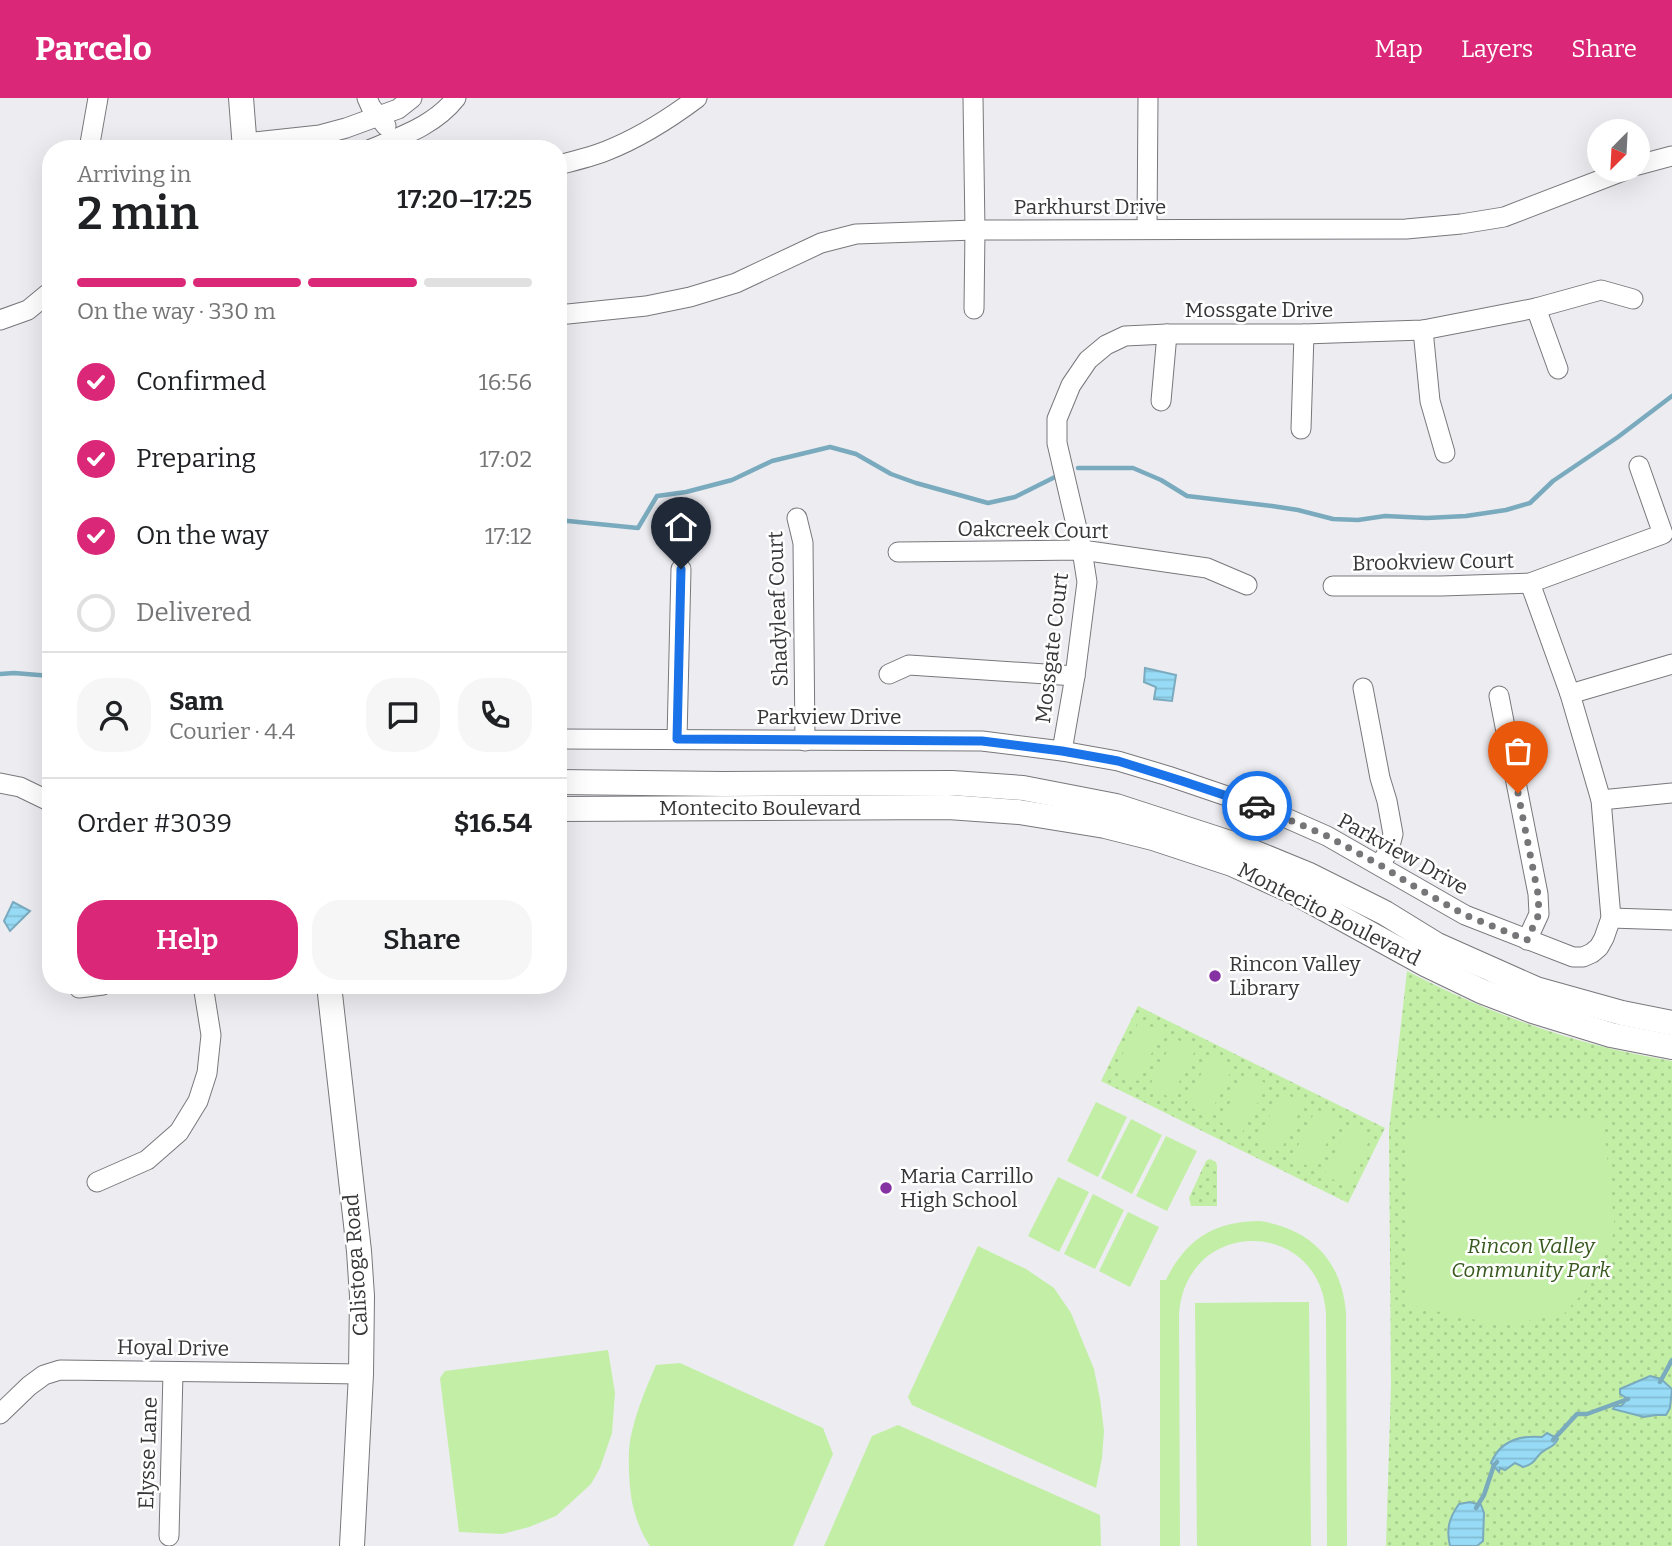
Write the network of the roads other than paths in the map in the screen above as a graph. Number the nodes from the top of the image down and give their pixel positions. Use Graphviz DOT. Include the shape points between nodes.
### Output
graph roads {
  1 [pos="98,98"];
  2 [pos="241,98"];
  3 [pos="367,98"];
  4 [pos="412,98"];
  5 [pos="456,98"];
  6 [pos="697,98"];
  7 [pos="973,98"];
  8 [pos="1148,98"];
  9 [pos="379,117"];
  10 [pos="91,140"];
  11 [pos="244,140"];
  12 [pos="286,140"];
  13 [pos="398,140"];
  14 [pos="405,140"];
  15 [pos="1672,156"];
  16 [pos="1650,162"];
  17 [pos="567,163"];
  18 [pos="1594,182"];
  19 [pos="1147,229"];
  20 [pos="975,230"];
  21 [pos="42,298"];
  22 [pos="1633,299"];
  23 [pos="1536,308"];
  24 [pos="974,309"];
  25 [pos="567,314"];
  26 [pos="0,320"];
  27 [pos="1423,330"];
  28 [pos="1167,334"];
  29 [pos="1304,334"];
  30 [pos="1558,369"];
  31 [pos="1161,401"];
  32 [pos="1301,429"];
  33 [pos="1445,453"];
  34 [pos="1639,466"];
  35 [pos="797,518"];
  36 [pos="1082,550"];
  37 [pos="898,552"];
  38 [pos="681,569"];
  39 [pos="1530,583"];
  40 [pos="1247,585"];
  41 [pos="1332,586"];
  42 [pos="1672,664"];
  43 [pos="889,674"];
  44 [pos="1075,676"];
  45 [pos="1363,688"];
  46 [pos="1570,694"];
  47 [pos="1499,696"];
  48 [pos="567,739"];
  49 [pos="677,739"];
  50 [pos="805,741"];
  51 [pos="1062,751"];
  52 [pos="567,782"];
  53 [pos="0,783"];
  54 [pos="1672,793"];
  55 [pos="42,798"];
  56 [pos="1601,800"];
  57 [pos="567,809"];
  58 [pos="1380,865"];
  59 [pos="1611,918"];
  60 [pos="1672,920"];
  61 [pos="1527,940"];
  62 [pos="204,994"];
  63 [pos="331,994"];
  64 [pos="1672,1023"];
  65 [pos="1672,1048"];
  66 [pos="97,1182"];
  67 [pos="173,1371"];
  68 [pos="361,1374"];
  69 [pos="0,1414"];
  70 [pos="169,1536"];
  71 [pos="352,1546"];
  1 -- 10 [label="street"];
  2 -- 11 [label="main road"];
  3 -- 9 [label="street"];
  4 -- 9 [label="street"];
  5 -- 14 [label="street"];
  6 -- 17 [label="street" via="638,136"];
  7 -- 20 [label="street"];
  8 -- 19 [label="street"];
  9 -- 12 [label="street"];
  9 -- 13 [label="street"];
  15 -- 16 [label="street"];
  18 -- 19 [label="street, Parkhurst Drive" via="1504,216 1461,224 1406,229"];
  19 -- 20 [label="street, Parkhurst Drive"];
  20 -- 24 [label="street"];
  20 -- 25 [label="street, Parkhurst Drive" via="856,234 821,243 736,283 690,297"];
  21 -- 26 [label="street" via="28,310"];
  22 -- 23 [label="street, Mossgate Drive" via="1601,290"];
  23 -- 27 [label="street, Mossgate Drive"];
  23 -- 30 [label="street"];
  27 -- 29 [label="street, Mossgate Drive"];
  27 -- 33 [label="street" via="1430,401"];
  28 -- 29 [label="street, Mossgate Drive"];
  28 -- 31 [label="street"];
  28 -- 36 [label="street, Mossgate Drive" via="1125,336 1106,345 1088,360 1071,385 1057,419 1057,443"];
  29 -- 32 [label="street"];
  34 -- 39 [label="street, Brookview Court" via="1663,534"];
  35 -- 50 [label="street, Shadyleaf Court" via="803,543"];
  36 -- 37 [label="street, Oakcreek Court"];
  36 -- 40 [label="street, Oakcreek Court" via="1207,568"];
  36 -- 44 [label="street, Mossgate Court" via="1087,582"];
  38 -- 49 [label="street"];
  39 -- 41 [label="street, Brookview Court"];
  39 -- 46 [label="street, Parkview Drive"];
  42 -- 46 [label="street"];
  43 -- 44 [label="street" via="909,665"];
  44 -- 51 [label="street, Mossgate Court"];
  45 -- 58 [label="street" via="1393,834"];
  46 -- 56 [label="street, Parkview Drive"];
  47 -- 61 [label="street" via="1538,894 1539,914"];
  48 -- 49 [label="street, Parkview Drive"];
  49 -- 50 [label="street, Parkview Drive"];
  50 -- 51 [label="street, Parkview Drive" via="982,741"];
  51 -- 58 [label="street, Parkview Drive" via="1118,761 1268,810"];
  52 -- 64 [label="main road, Montecito Boulevard" via="952,783 1023,788 1116,806 1236,845 1307,874 1437,945 1536,989"];
  53 -- 55 [label="street"];
  54 -- 56 [label="street"];
  56 -- 59 [label="street, Parkview Drive"];
  57 -- 65 [label="main road, Montecito Boulevard" via="948,807 1019,812 1105,826 1232,864 1480,991 1611,1035"];
  58 -- 61 [label="street, Parkview Drive" via="1465,915"];
  59 -- 60 [label="street"];
  59 -- 61 [label="street, Parkview Drive" via="1599,947 1583,957"];
  62 -- 66 [label="street" via="211,1035 198,1101 178,1132 147,1160"];
  63 -- 68 [label="main road, Calistoga Road" via="359,1251"];
  67 -- 68 [label="street, Hoyal Drive"];
  67 -- 69 [label="street, Hoyal Drive" via="60,1370 44,1375"];
  67 -- 70 [label="street, Elysse Lane"];
  68 -- 71 [label="main road, Calistoga Road"];
}
